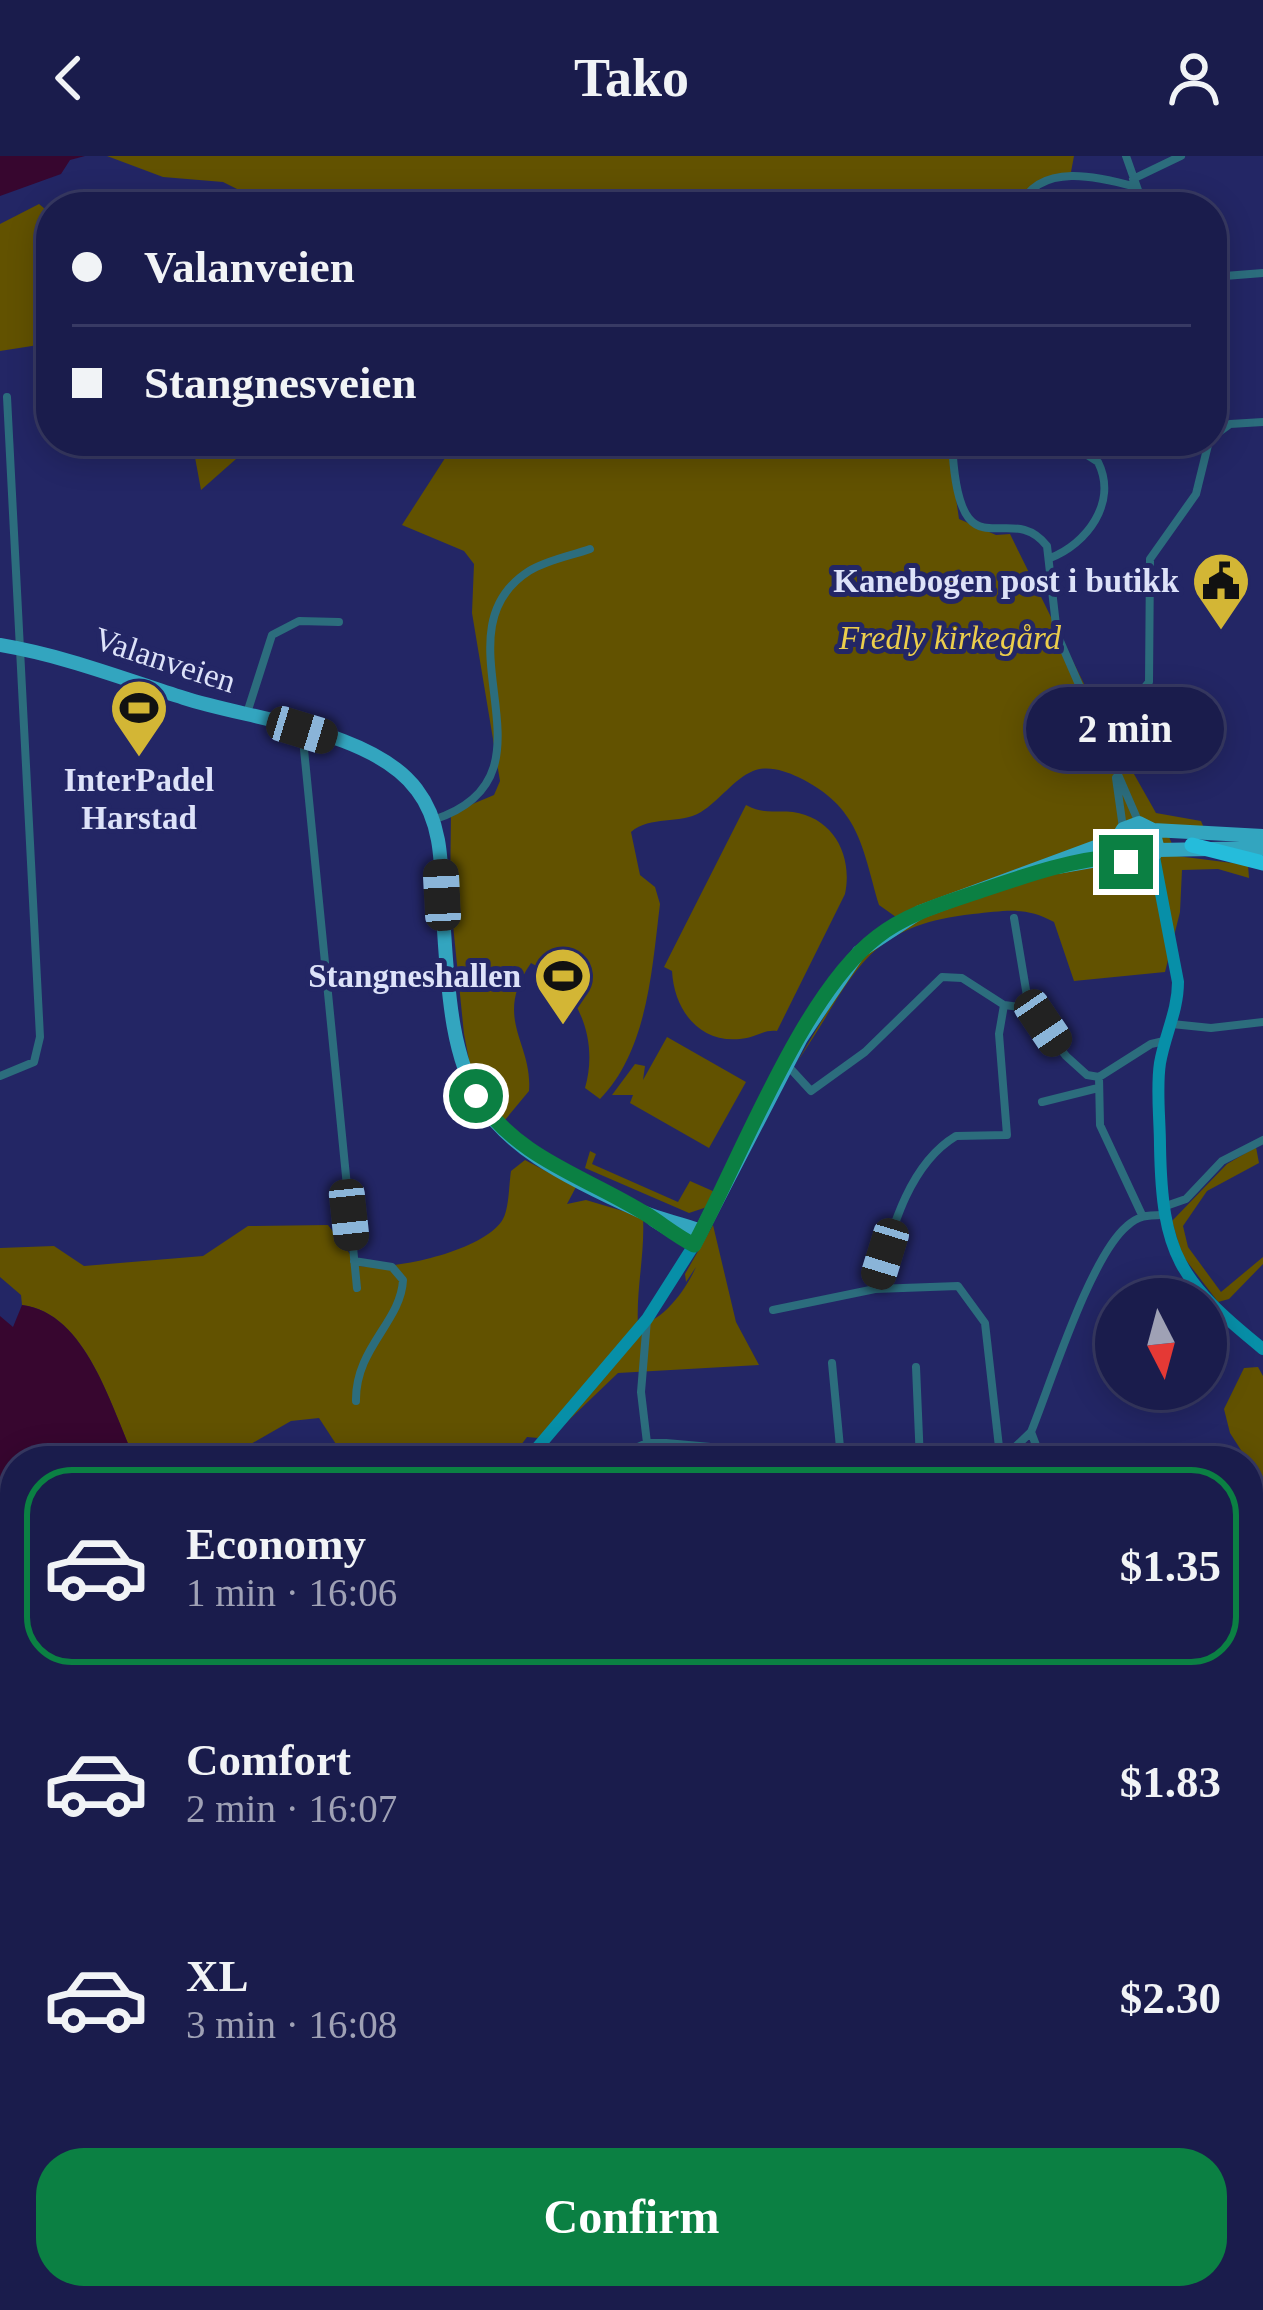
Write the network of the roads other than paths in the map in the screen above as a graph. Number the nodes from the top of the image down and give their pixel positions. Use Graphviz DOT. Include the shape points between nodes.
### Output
graph roads {
  1 [pos="1126,156"];
  2 [pos="1181,156"];
  3 [pos="1135,183"];
  4 [pos="1032,192"];
  5 [pos="1138,192"];
  6 [pos="1263,273"];
  7 [pos="1227,276"];
  8 [pos="8,397"];
  9 [pos="1263,422"];
  10 [pos="1227,426"];
  11 [pos="953,456"];
  12 [pos="1086,456"];
  13 [pos="1206,456"];
  14 [pos="590,549"];
  15 [pos="1050,558"];
  16 [pos="339,622"];
  17 [pos="0,645"];
  18 [pos="21,648"];
  19 [pos="247,715"];
  20 [pos="1092,717"];
  21 [pos="302,730"];
  22 [pos="1116,776"];
  23 [pos="434,820"];
  24 [pos="1146,827"];
  25 [pos="1120,834"];
  26 [pos="1263,836"];
  27 [pos="1192,845"];
  28 [pos="1263,848"];
  29 [pos="1120,856"];
  30 [pos="1150,857"];
  31 [pos="1263,863"];
  32 [pos="1046,868"];
  33 [pos="1014,918"];
  34 [pos="1004,1005"];
  35 [pos="1029,1008"];
  36 [pos="1263,1022"];
  37 [pos="1172,1024"];
  38 [pos="1166,1041"];
  39 [pos="787,1065"];
  40 [pos="0,1076"];
  41 [pos="1098,1083"];
  42 [pos="1042,1102"];
  43 [pos="1263,1140"];
  44 [pos="1162,1211"];
  45 [pos="1142,1215"];
  46 [pos="697,1238"];
  47 [pos="354,1261"];
  48 [pos="357,1288"];
  49 [pos="875,1289"];
  50 [pos="773,1310"];
  51 [pos="647,1319"];
  52 [pos="1263,1349"];
  53 [pos="832,1363"];
  54 [pos="916,1367"];
  55 [pos="356,1400"];
  56 [pos="1030,1432"];
  57 [pos="646,1443"];
  58 [pos="539,1446"];
  59 [pos="640,1446"];
  60 [pos="680,1446"];
  61 [pos="840,1446"];
  62 [pos="919,1446"];
  63 [pos="999,1446"];
  64 [pos="1012,1446"];
  65 [pos="1036,1446"];
  1 -- 3 [label="street"];
  2 -- 3 [label="street"];
  3 -- 4 [label="street" via="1068,175"];
  3 -- 5 [label="street"];
  6 -- 7 [label="street"];
  8 -- 18 [label="street"];
  9 -- 10 [label="street"];
  11 -- 15 [label="street" via="962,512 976,525 1040,537"];
  12 -- 15 [label="street" via="1102,470 1098,511 1085,538"];
  13 -- 20 [label="street" via="1196,494 1150,560 1149,682 1136,698"];
  14 -- 23 [label="street" via="530,571 506,596 490,647 494,775 474,802"];
  15 -- 20 [label="street" via="1057,634"];
  16 -- 19 [label="street" via="299,621 272,635"];
  17 -- 18 [label="main road, Valanveien"];
  18 -- 19 [label="main road, Valanveien"];
  18 -- 40 [label="street" via="40,1052 27,1069"];
  19 -- 21 [label="main road, Valanveien"];
  20 -- 22 [label="street"];
  21 -- 23 [label="main road, Valanveien" via="386,761"];
  21 -- 47 [label="street"];
  22 -- 24 [label="street"];
  22 -- 25 [label="street"];
  23 -- 46 [label="main road" via="449,1016 476,1096 517,1144"];
  24 -- 25 [label="main road"];
  24 -- 26 [label="main road"];
  24 -- 30 [label="main road"];
  25 -- 29 [label="main road"];
  25 -- 32 [label="main road"];
  27 -- 28 [label="main road"];
  27 -- 30 [label="main road"];
  27 -- 31 [label="highway"];
  29 -- 30 [label="main road"];
  29 -- 32 [label="main road"];
  30 -- 37 [label="street" via="1178,982"];
  32 -- 39 [label="main road" via="920,912 874,939 837,980"];
  33 -- 35 [label="street"];
  34 -- 35 [label="street"];
  34 -- 39 [label="street" via="962,978 942,976 866,1052 812,1091"];
  34 -- 49 [label="street" via="1007,1135 956,1136 931,1157 905,1202"];
  35 -- 41 [label="street"];
  36 -- 37 [label="street"];
  37 -- 38 [label="street"];
  38 -- 41 [label="street"];
  38 -- 44 [label="street"];
  39 -- 46 [label="main road"];
  41 -- 42 [label="street"];
  41 -- 45 [label="street" via="1105,1140"];
  43 -- 44 [label="street" via="1222,1161 1186,1199"];
  44 -- 45 [label="street"];
  44 -- 52 [label="street" via="1184,1273"];
  45 -- 56 [label="street" via="1096,1273"];
  46 -- 51 [label="street"];
  47 -- 48 [label="street"];
  47 -- 55 [label="street" via="392,1267 403,1280 359,1364"];
  49 -- 50 [label="street"];
  49 -- 63 [label="street" via="958,1286 986,1323"];
  51 -- 57 [label="street"];
  51 -- 58 [label="street"];
  53 -- 61 [label="street"];
  54 -- 62 [label="street"];
  56 -- 64 [label="street"];
  56 -- 65 [label="street"];
  57 -- 59 [label="street"];
  57 -- 60 [label="street"];
}
